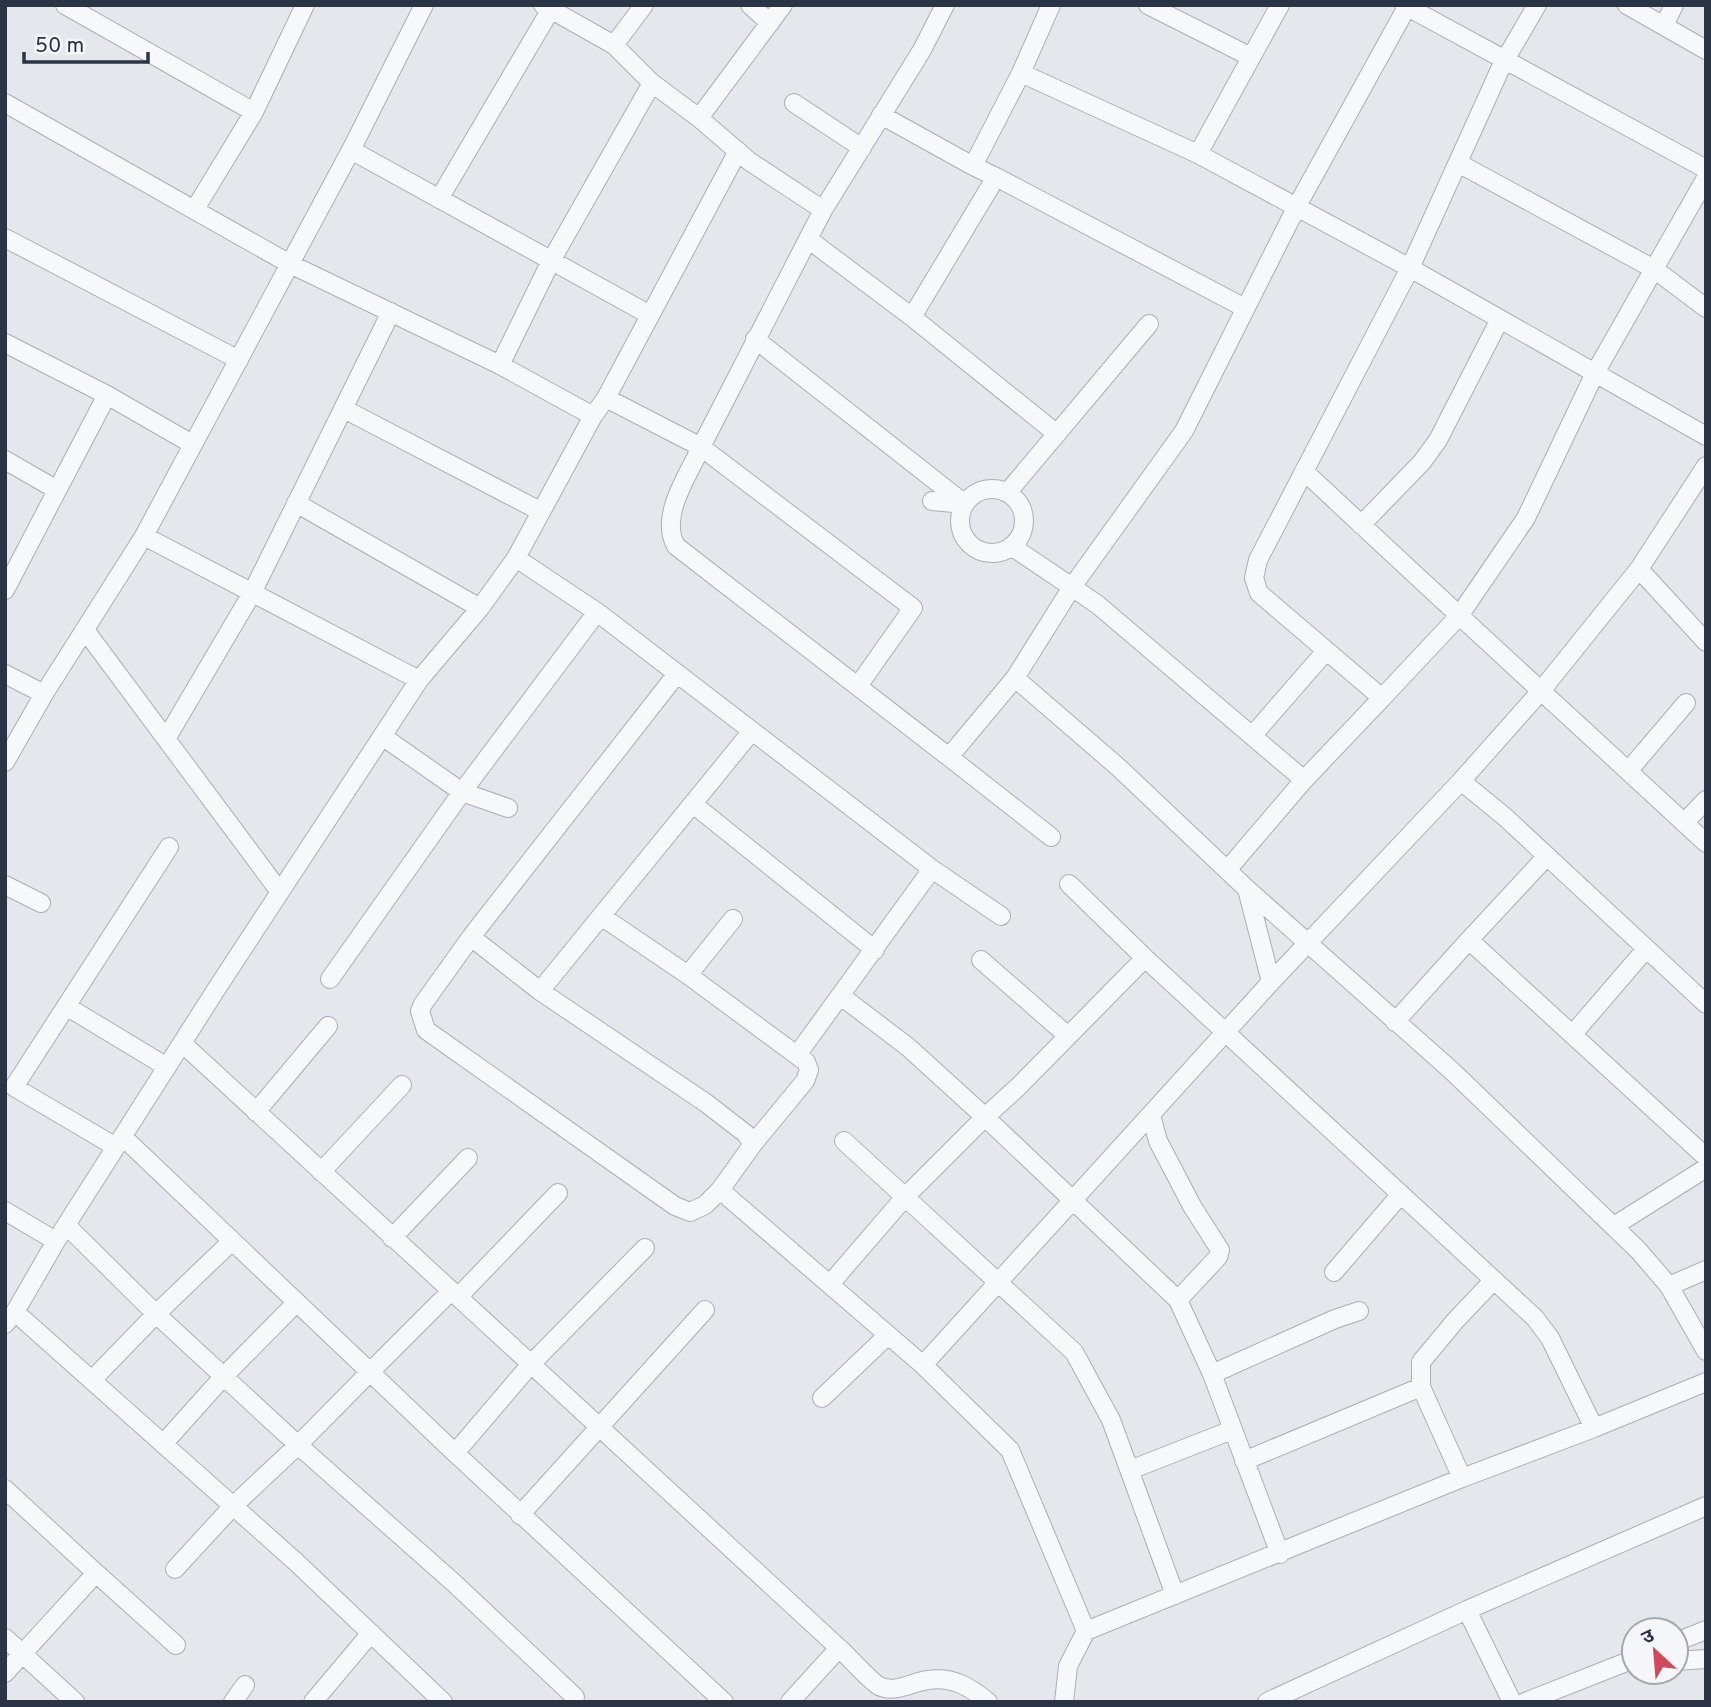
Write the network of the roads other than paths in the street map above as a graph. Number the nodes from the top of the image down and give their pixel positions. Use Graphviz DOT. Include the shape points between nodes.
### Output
graph roads {
  1 [pos="65,5"];
  2 [pos="424,5"];
  3 [pos="644,5"];
  4 [pos="750,5"];
  5 [pos="783,5"];
  6 [pos="945,5"];
  7 [pos="1051,5"];
  8 [pos="1148,5"];
  9 [pos="1280,5"];
  10 [pos="1537,5"];
  11 [pos="1627,5"];
  12 [pos="1674,5"];
  13 [pos="1406,6"];
  14 [pos="300,7"];
  15 [pos="547,7"];
  16 [pos="770,23"];
  17 [pos="1664,26"];
  18 [pos="614,45"];
  19 [pos="1706,50"];
  20 [pos="1251,57"];
  21 [pos="1506,59"];
  22 [pos="1021,73"];
  23 [pos="652,83"];
  24 [pos="5,103"];
  25 [pos="794,103"];
  26 [pos="254,111"];
  27 [pos="881,115"];
  28 [pos="699,118"];
  29 [pos="862,148"];
  30 [pos="351,150"];
  31 [pos="738,151"];
  32 [pos="1198,154"];
  33 [pos="1458,163"];
  34 [pos="973,166"];
  35 [pos="1706,169"];
  36 [pos="996,177"];
  37 [pos="1706,178"];
  38 [pos="439,199"];
  39 [pos="1297,206"];
  40 [pos="195,209"];
  41 [pos="823,210"];
  42 [pos="5,238"];
  43 [pos="808,239"];
  44 [pos="551,261"];
  45 [pos="290,264"];
  46 [pos="1410,268"];
  47 [pos="1654,269"];
  48 [pos="1245,308"];
  49 [pos="1706,308"];
  50 [pos="391,312"];
  51 [pos="650,314"];
  52 [pos="912,317"];
  53 [pos="1500,319"];
  54 [pos="1149,324"];
  55 [pos="754,339"];
  56 [pos="5,343"];
  57 [pos="239,360"];
  58 [pos="500,365"];
  59 [pos="1595,373"];
  60 [pos="107,396"];
  61 [pos="606,398"];
  62 [pos="344,409"];
  63 [pos="593,416"];
  64 [pos="1056,434"];
  65 [pos="1706,436"];
  66 [pos="192,444"];
  67 [pos="701,447"];
  68 [pos="5,460"];
  69 [pos="1706,466"];
  70 [pos="1304,471"];
  71 [pos="57,490"];
  72 [pos="1007,492"];
  73 [pos="932,501"];
  74 [pos="296,503"];
  75 [pos="965,504"];
  76 [pos="540,511"];
  77 [pos="1361,525"];
  78 [pos="144,537"];
  79 [pos="1011,546"];
  80 [pos="516,558"];
  81 [pos="1639,569"];
  82 [pos="1072,587"];
  83 [pos="5,590"];
  84 [pos="252,593"];
  85 [pos="480,608"];
  86 [pos="597,612"];
  87 [pos="1459,616"];
  88 [pos="85,630"];
  89 [pos="1706,642"];
  90 [pos="1326,651"];
  91 [pos="5,674"];
  92 [pos="676,675"];
  93 [pos="1015,678"];
  94 [pos="419,681"];
  95 [pos="858,686"];
  96 [pos="1540,692"];
  97 [pos="44,694"];
  98 [pos="1382,698"];
  99 [pos="1686,703"];
  100 [pos="752,731"];
  101 [pos="382,736"];
  102 [pos="1252,736"];
  103 [pos="166,739"];
  104 [pos="949,757"];
  105 [pos="5,762"];
  106 [pos="1629,770"];
  107 [pos="1304,779"];
  108 [pos="1461,780"];
  109 [pos="462,792"];
  110 [pos="1706,800"];
  111 [pos="693,804"];
  112 [pos="508,808"];
  113 [pos="1684,823"];
  114 [pos="1051,837"];
  115 [pos="1706,843"];
  116 [pos="169,847"];
  117 [pos="1547,856"];
  118 [pos="932,869"];
  119 [pos="1228,869"];
  120 [pos="1069,884"];
  121 [pos="5,885"];
  122 [pos="1247,889"];
  123 [pos="280,892"];
  124 [pos="41,903"];
  125 [pos="601,916"];
  126 [pos="1001,916"];
  127 [pos="733,919"];
  128 [pos="471,937"];
  129 [pos="1469,940"];
  130 [pos="1309,943"];
  131 [pos="1646,948"];
  132 [pos="875,950"];
  133 [pos="1145,958"];
  134 [pos="981,960"];
  135 [pos="688,975"];
  136 [pos="330,979"];
  137 [pos="1271,982"];
  138 [pos="540,991"];
  139 [pos="841,996"];
  140 [pos="1706,1004"];
  141 [pos="66,1006"];
  142 [pos="1395,1022"];
  143 [pos="328,1026"];
  144 [pos="1227,1032"];
  145 [pos="1572,1035"];
  146 [pos="1068,1037"];
  147 [pos="182,1043"];
  148 [pos="797,1055"];
  149 [pos="167,1067"];
  150 [pos="10,1084"];
  151 [pos="402,1085"];
  152 [pos="256,1112"];
  153 [pos="1151,1115"];
  154 [pos="985,1117"];
  155 [pos="844,1141"];
  156 [pos="119,1142"];
  157 [pos="753,1144"];
  158 [pos="468,1158"];
  159 [pos="1704,1169"];
  160 [pos="321,1172"];
  161 [pos="720,1190"];
  162 [pos="558,1193"];
  163 [pos="1401,1194"];
  164 [pos="905,1198"];
  165 [pos="1072,1201"];
  166 [pos="5,1211"];
  167 [pos="66,1225"];
  168 [pos="1614,1226"];
  169 [pos="393,1238"];
  170 [pos="56,1241"];
  171 [pos="231,1242"];
  172 [pos="645,1248"];
  173 [pos="1706,1270"];
  174 [pos="1334,1272"];
  175 [pos="1493,1280"];
  176 [pos="998,1281"];
  177 [pos="830,1284"];
  178 [pos="1669,1286"];
  179 [pos="454,1294"];
  180 [pos="1178,1300"];
  181 [pos="296,1303"];
  182 [pos="705,1310"];
  183 [pos="1359,1311"];
  184 [pos="156,1314"];
  185 [pos="10,1318"];
  186 [pos="888,1335"];
  187 [pos="1706,1351"];
  188 [pos="531,1364"];
  189 [pos="923,1364"];
  190 [pos="370,1372"];
  191 [pos="1212,1374"];
  192 [pos="224,1376"];
  193 [pos="92,1380"];
  194 [pos="1706,1382"];
  195 [pos="1421,1387"];
  196 [pos="822,1398"];
  197 [pos="599,1427"];
  198 [pos="1594,1428"];
  199 [pos="1232,1430"];
  200 [pos="163,1444"];
  201 [pos="298,1445"];
  202 [pos="455,1453"];
  203 [pos="1244,1461"];
  204 [pos="1130,1470"];
  205 [pos="1462,1478"];
  206 [pos="5,1489"];
  207 [pos="233,1506"];
  208 [pos="1706,1506"];
  209 [pos="520,1515"];
  210 [pos="1280,1554"];
  211 [pos="175,1569"];
  212 [pos="96,1573"];
  213 [pos="1175,1595"];
  214 [pos="1467,1610"];
  215 [pos="1086,1631"];
  216 [pos="371,1633"];
  217 [pos="5,1638"];
  218 [pos="176,1645"];
  219 [pos="839,1648"];
  220 [pos="22,1655"];
  221 [pos="1620,1665"];
  222 [pos="5,1673"];
  223 [pos="245,1685"];
  224 [pos="575,1700"];
  225 [pos="75,1702"];
  226 [pos="233,1702"];
  227 [pos="313,1702"];
  228 [pos="443,1702"];
  229 [pos="724,1702"];
  230 [pos="790,1702"];
  231 [pos="988,1702"];
  232 [pos="1064,1702"];
  233 [pos="1267,1702"];
  234 [pos="1512,1702"];
  235 [pos="1525,1702"];
  1 -- 26 [label="street"];
  2 -- 30 [label="street"];
  3 -- 18 [label="street"];
  4 -- 16 [label="street"];
  5 -- 16 [label="street"];
  6 -- 27 [label="street"];
  7 -- 22 [label="street"];
  8 -- 20 [label="street"];
  9 -- 20 [label="street"];
  10 -- 21 [label="street"];
  11 -- 17 [label="street"];
  12 -- 17 [label="street"];
  13 -- 21 [label="street"];
  13 -- 39 [label="street"];
  14 -- 26 [label="street"];
  15 -- 18 [label="street"];
  15 -- 38 [label="street"];
  16 -- 28 [label="street"];
  17 -- 19 [label="street"];
  18 -- 23 [label="street"];
  20 -- 32 [label="street"];
  21 -- 33 [label="street"];
  21 -- 35 [label="street"];
  22 -- 32 [label="street"];
  22 -- 34 [label="street"];
  23 -- 28 [label="street"];
  23 -- 44 [label="street"];
  24 -- 40 [label="street"];
  25 -- 29 [label="street"];
  26 -- 40 [label="street"];
  27 -- 29 [label="street"];
  27 -- 34 [label="street"];
  28 -- 31 [label="street"];
  29 -- 41 [label="street"];
  30 -- 38 [label="street"];
  30 -- 45 [label="street"];
  31 -- 41 [label="street"];
  31 -- 51 [label="street"];
  32 -- 39 [label="street"];
  33 -- 46 [label="street"];
  33 -- 47 [label="street"];
  34 -- 36 [label="street"];
  36 -- 48 [label="street"];
  36 -- 52 [label="street"];
  37 -- 47 [label="street"];
  38 -- 44 [label="street"];
  39 -- 46 [label="street"];
  39 -- 48 [label="street"];
  40 -- 45 [label="street"];
  41 -- 43 [label="street"];
  42 -- 57 [label="street"];
  43 -- 52 [label="street"];
  43 -- 55 [label="street"];
  44 -- 51 [label="street"];
  44 -- 58 [label="street"];
  45 -- 50 [label="street"];
  45 -- 57 [label="street"];
  46 -- 53 [label="street"];
  46 -- 70 [label="street"];
  47 -- 49 [label="street"];
  47 -- 59 [label="street"];
  48 -- 82 [label="street" via="1184,431"];
  50 -- 58 [label="street"];
  50 -- 62 [label="street"];
  51 -- 61 [label="street"];
  52 -- 64 [label="street"];
  53 -- 59 [label="street"];
  53 -- 77 [label="street" via="1438,440"];
  54 -- 64 [label="street"];
  55 -- 67 [label="street"];
  55 -- 75 [label="street"];
  56 -- 60 [label="street"];
  57 -- 66 [label="street"];
  58 -- 63 [label="street"];
  59 -- 65 [label="street"];
  59 -- 87 [label="street" via="1526,518"];
  60 -- 66 [label="street"];
  60 -- 71 [label="street"];
  61 -- 63 [label="street"];
  61 -- 67 [label="street"];
  62 -- 74 [label="street"];
  62 -- 76 [label="street"];
  63 -- 76 [label="street"];
  64 -- 72 [label="street"];
  66 -- 78 [label="street"];
  67 -- 95 [label="street" via="670,515 669,534 676,546"];
  67 -- 95 [label="street" via="914,608"];
  68 -- 71 [label="street"];
  69 -- 81 [label="street"];
  70 -- 77 [label="street"];
  70 -- 90 [label="street" via="1258,560 1254,578 1259,593"];
  71 -- 83 [label="street"];
  72 -- 75 [label="street" via="988,489"];
  72 -- 79 [label="street" via="1020,505 1024,523"];
  73 -- 75 [label="street"];
  74 -- 84 [label="street"];
  74 -- 85 [label="street"];
  75 -- 79 [label="street" via="960,522 972,546 996,552"];
  76 -- 80 [label="street"];
  77 -- 87 [label="street"];
  78 -- 84 [label="street"];
  78 -- 88 [label="street"];
  79 -- 82 [label="street"];
  80 -- 85 [label="street"];
  80 -- 86 [label="street"];
  81 -- 89 [label="street"];
  81 -- 96 [label="street"];
  82 -- 93 [label="street"];
  82 -- 102 [label="street"];
  84 -- 94 [label="street"];
  84 -- 103 [label="street"];
  85 -- 94 [label="street"];
  86 -- 92 [label="street"];
  86 -- 109 [label="street"];
  87 -- 96 [label="street"];
  87 -- 98 [label="street"];
  88 -- 97 [label="street"];
  88 -- 103 [label="street"];
  90 -- 98 [label="street"];
  90 -- 102 [label="street"];
  91 -- 97 [label="street"];
  92 -- 100 [label="street"];
  92 -- 128 [label="street"];
  93 -- 104 [label="street"];
  93 -- 119 [label="street"];
  94 -- 101 [label="street"];
  95 -- 104 [label="street"];
  96 -- 106 [label="street"];
  96 -- 108 [label="street"];
  97 -- 105 [label="street"];
  98 -- 107 [label="street"];
  99 -- 106 [label="street"];
  100 -- 111 [label="street"];
  100 -- 118 [label="street"];
  101 -- 109 [label="street"];
  101 -- 123 [label="street"];
  102 -- 107 [label="street"];
  103 -- 123 [label="street"];
  104 -- 114 [label="street"];
  106 -- 113 [label="street"];
  107 -- 119 [label="street"];
  108 -- 117 [label="street"];
  108 -- 130 [label="street"];
  109 -- 112 [label="street"];
  109 -- 136 [label="street"];
  110 -- 113 [label="street"];
  111 -- 125 [label="street"];
  111 -- 132 [label="street"];
  113 -- 115 [label="street"];
  116 -- 141 [label="street"];
  117 -- 129 [label="street"];
  117 -- 131 [label="street"];
  118 -- 126 [label="street"];
  118 -- 132 [label="street"];
  119 -- 122 [label="street"];
  120 -- 133 [label="street"];
  121 -- 124 [label="street"];
  122 -- 130 [label="street"];
  122 -- 137 [label="street"];
  123 -- 147 [label="street"];
  125 -- 135 [label="street"];
  125 -- 138 [label="street"];
  127 -- 135 [label="street"];
  128 -- 138 [label="street"];
  128 -- 161 [label="street" via="423,1004 420,1011 426,1030 675,1206 690,1212"];
  129 -- 142 [label="street"];
  129 -- 145 [label="street"];
  130 -- 137 [label="street"];
  130 -- 142 [label="street"];
  131 -- 140 [label="street"];
  131 -- 145 [label="street"];
  132 -- 139 [label="street"];
  133 -- 144 [label="street"];
  133 -- 146 [label="street"];
  134 -- 146 [label="street"];
  135 -- 148 [label="street"];
  137 -- 144 [label="street"];
  138 -- 157 [label="street" via="706,1103"];
  139 -- 148 [label="street"];
  139 -- 154 [label="street" via="908,1047"];
  141 -- 149 [label="street"];
  141 -- 150 [label="street"];
  142 -- 168 [label="street" via="1452,1070"];
  143 -- 152 [label="street"];
  144 -- 153 [label="street"];
  144 -- 163 [label="street"];
  145 -- 159 [label="street"];
  146 -- 154 [label="street"];
  147 -- 149 [label="street"];
  147 -- 152 [label="street"];
  148 -- 157 [label="street" via="809,1070 805,1081"];
  149 -- 156 [label="street"];
  150 -- 156 [label="street"];
  151 -- 160 [label="street"];
  152 -- 160 [label="street"];
  153 -- 165 [label="street"];
  153 -- 180 [label="street" via="1158,1141 1220,1250"];
  154 -- 164 [label="street"];
  154 -- 165 [label="street"];
  155 -- 164 [label="street"];
  156 -- 167 [label="street"];
  156 -- 171 [label="street"];
  157 -- 161 [label="street"];
  158 -- 169 [label="street"];
  159 -- 168 [label="street"];
  160 -- 169 [label="street"];
  161 -- 177 [label="street"];
  162 -- 179 [label="street"];
  163 -- 174 [label="street"];
  163 -- 175 [label="street"];
  164 -- 176 [label="street"];
  164 -- 177 [label="street"];
  165 -- 176 [label="street"];
  165 -- 180 [label="street"];
  166 -- 170 [label="street"];
  167 -- 170 [label="street"];
  167 -- 184 [label="street"];
  168 -- 178 [label="street"];
  169 -- 179 [label="street"];
  170 -- 185 [label="street"];
  171 -- 181 [label="street"];
  171 -- 184 [label="street"];
  172 -- 188 [label="street"];
  173 -- 178 [label="street"];
  175 -- 195 [label="street" via="1421,1362"];
  175 -- 198 [label="street" via="1550,1338"];
  176 -- 189 [label="street"];
  176 -- 204 [label="street" via="1074,1352 1111,1420"];
  177 -- 186 [label="street"];
  178 -- 187 [label="street"];
  179 -- 188 [label="street"];
  179 -- 190 [label="street"];
  180 -- 191 [label="street"];
  181 -- 190 [label="street"];
  181 -- 192 [label="street"];
  182 -- 197 [label="street"];
  183 -- 191 [label="street"];
  184 -- 192 [label="street"];
  184 -- 193 [label="street"];
  185 -- 193 [label="street"];
  186 -- 189 [label="street"];
  186 -- 196 [label="street"];
  188 -- 197 [label="street"];
  188 -- 202 [label="street"];
  189 -- 215 [label="street" via="1010,1450"];
  190 -- 201 [label="street"];
  190 -- 202 [label="street"];
  191 -- 199 [label="street"];
  192 -- 200 [label="street"];
  192 -- 201 [label="street"];
  193 -- 200 [label="street"];
  194 -- 198 [label="street"];
  195 -- 203 [label="street"];
  195 -- 205 [label="street"];
  197 -- 209 [label="street"];
  197 -- 219 [label="street"];
  198 -- 205 [label="street"];
  199 -- 203 [label="street"];
  199 -- 204 [label="street"];
  200 -- 207 [label="street"];
  201 -- 207 [label="street"];
  201 -- 224 [label="street" via="454,1583"];
  202 -- 209 [label="street"];
  203 -- 210 [label="street"];
  204 -- 213 [label="street"];
  205 -- 210 [label="street"];
  206 -- 212 [label="street"];
  207 -- 211 [label="street"];
  207 -- 216 [label="street"];
  208 -- 214 [label="street"];
  209 -- 229 [label="street"];
  210 -- 213 [label="street"];
  212 -- 218 [label="street"];
  212 -- 220 [label="street"];
  213 -- 215 [label="street"];
  214 -- 233 [label="street"];
  214 -- 234 [label="street"];
  215 -- 232 [label="street" via="1068,1666"];
  216 -- 227 [label="street"];
  216 -- 228 [label="street"];
  217 -- 220 [label="street"];
  219 -- 230 [label="street"];
  219 -- 231 [label="street" via="880,1686 895,1689 947,1679"];
  220 -- 222 [label="street"];
  220 -- 225 [label="street"];
  221 -- 235 [label="street"];
  223 -- 226 [label="street"];
}
